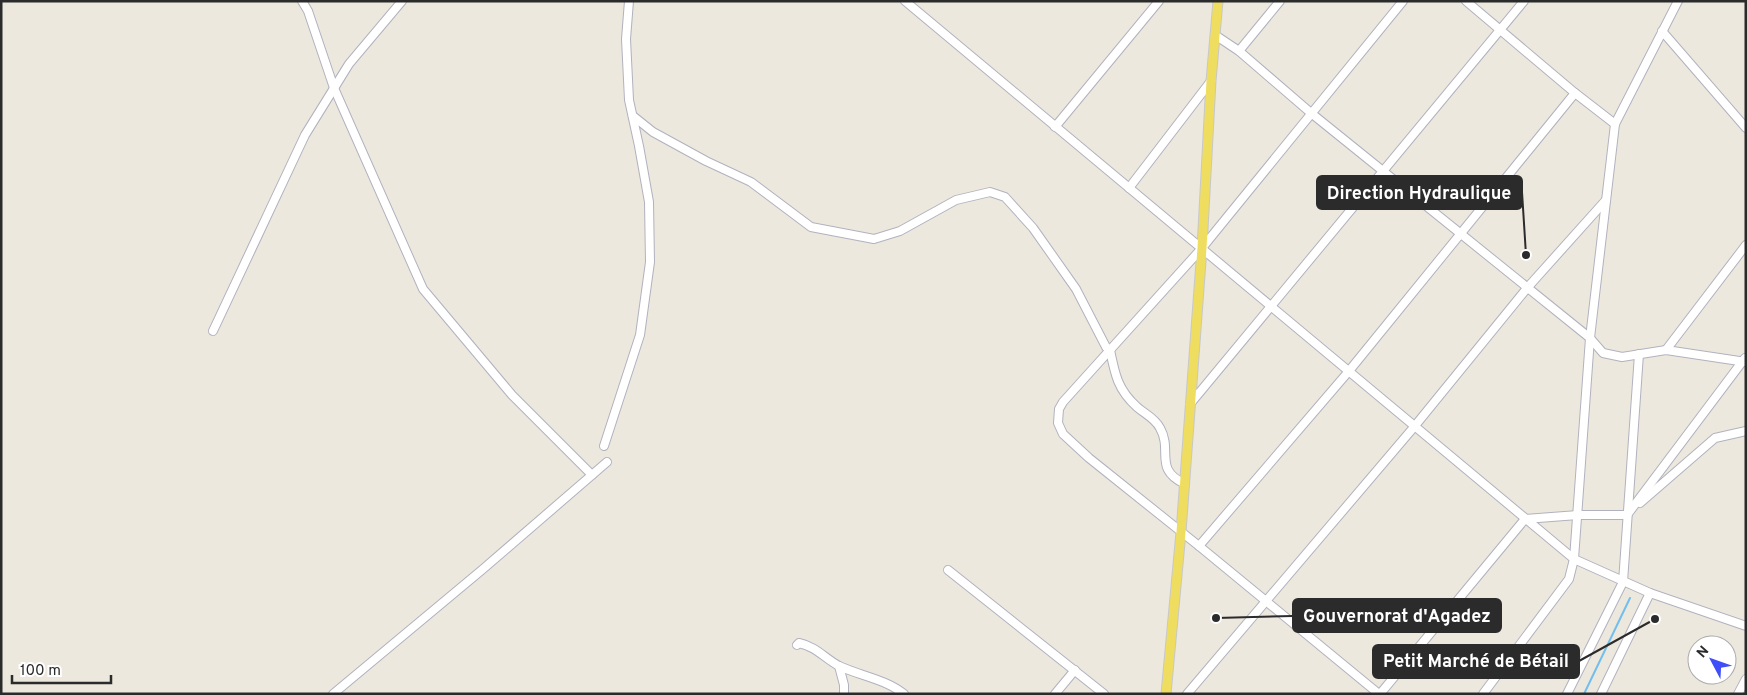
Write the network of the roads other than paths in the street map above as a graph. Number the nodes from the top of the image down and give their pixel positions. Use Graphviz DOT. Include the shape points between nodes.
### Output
graph roads {
  1 [pos="302,1"];
  2 [pos="402,1"];
  3 [pos="629,1"];
  4 [pos="905,1"];
  5 [pos="1159,1"];
  6 [pos="1218,1"];
  7 [pos="1280,1"];
  8 [pos="1403,1"];
  9 [pos="1466,1"];
  10 [pos="1524,1"];
  11 [pos="1678,1"];
  12 [pos="1500,30"];
  13 [pos="1662,31"];
  14 [pos="1216,35"];
  15 [pos="1239,51"];
  16 [pos="1211,81"];
  17 [pos="334,88"];
  18 [pos="1574,93"];
  19 [pos="1311,113"];
  20 [pos="632,116"];
  21 [pos="1615,124"];
  22 [pos="1055,127"];
  23 [pos="1746,128"];
  24 [pos="1383,171"];
  25 [pos="1129,188"];
  26 [pos="1606,200"];
  27 [pos="1461,234"];
  28 [pos="1746,245"];
  29 [pos="1202,248"];
  30 [pos="1528,288"];
  31 [pos="1272,306"];
  32 [pos="213,331"];
  33 [pos="1590,338"];
  34 [pos="1110,350"];
  35 [pos="1666,350"];
  36 [pos="1640,354"];
  37 [pos="1745,360"];
  38 [pos="1349,371"];
  39 [pos="1190,404"];
  40 [pos="1414,426"];
  41 [pos="1746,430"];
  42 [pos="604,446"];
  43 [pos="607,462"];
  44 [pos="592,474"];
  45 [pos="1185,484"];
  46 [pos="1578,515"];
  47 [pos="1627,515"];
  48 [pos="1525,519"];
  49 [pos="1182,532"];
  50 [pos="1200,546"];
  51 [pos="1574,559"];
  52 [pos="948,570"];
  53 [pos="1623,582"];
  54 [pos="1650,593"];
  55 [pos="1266,600"];
  56 [pos="1746,626"];
  57 [pos="797,645"];
  58 [pos="839,666"];
  59 [pos="1075,670"];
  60 [pos="1746,679"];
  61 [pos="333,694"];
  62 [pos="844,694"];
  63 [pos="904,694"];
  64 [pos="1055,694"];
  65 [pos="1104,694"];
  66 [pos="1166,694"];
  67 [pos="1187,694"];
  68 [pos="1379,694"];
  69 [pos="1483,694"];
  70 [pos="1567,694"];
  71 [pos="1601,694"];
  72 [pos="1738,694"];
  1 -- 17 [label="street"];
  2 -- 17 [label="street" via="349,64"];
  3 -- 20 [label="street" via="626,39"];
  4 -- 22 [label="street"];
  5 -- 22 [label="street"];
  6 -- 14 [label="main road"];
  7 -- 15 [label="street"];
  8 -- 19 [label="street"];
  9 -- 12 [label="street"];
  10 -- 12 [label="street"];
  11 -- 13 [label="street"];
  12 -- 18 [label="street"];
  12 -- 24 [label="street"];
  13 -- 21 [label="street"];
  13 -- 23 [label="street"];
  14 -- 15 [label="street"];
  14 -- 16 [label="main road"];
  15 -- 19 [label="street"];
  16 -- 25 [label="street"];
  16 -- 29 [label="main road"];
  17 -- 32 [label="street" via="305,135"];
  17 -- 44 [label="street" via="423,288 512,395"];
  18 -- 21 [label="street"];
  18 -- 27 [label="street"];
  19 -- 24 [label="street"];
  19 -- 29 [label="street"];
  20 -- 34 [label="street" via="653,132 751,182 811,227 874,239 900,230 956,200 990,192 1005,197 1033,228"];
  20 -- 42 [label="street" via="649,202 650,262 640,335"];
  21 -- 26 [label="street"];
  22 -- 25 [label="street"];
  24 -- 27 [label="street"];
  24 -- 31 [label="street"];
  25 -- 29 [label="street"];
  26 -- 30 [label="street"];
  26 -- 33 [label="street"];
  27 -- 30 [label="street"];
  27 -- 38 [label="street"];
  28 -- 35 [label="street"];
  29 -- 31 [label="street"];
  29 -- 34 [label="street"];
  29 -- 39 [label="main road"];
  30 -- 33 [label="street"];
  30 -- 40 [label="street"];
  31 -- 38 [label="street"];
  31 -- 39 [label="street"];
  33 -- 36 [label="street" via="1603,353 1622,357"];
  33 -- 46 [label="street"];
  34 -- 45 [label="street" via="1118,384 1138,408 1155,420 1162,434 1168,472"];
  34 -- 49 [label="street" via="1062,402 1058,423 1063,434 1089,458"];
  35 -- 36 [label="street"];
  35 -- 37 [label="street"];
  36 -- 47 [label="street"];
  37 -- 47 [label="street"];
  38 -- 40 [label="street"];
  38 -- 50 [label="street"];
  39 -- 45 [label="main road"];
  40 -- 48 [label="street"];
  40 -- 55 [label="street"];
  41 -- 47 [label="street" via="1715,438"];
  43 -- 44 [label="street"];
  44 -- 61 [label="street"];
  45 -- 49 [label="main road"];
  46 -- 47 [label="street"];
  46 -- 48 [label="street"];
  46 -- 51 [label="street"];
  47 -- 53 [label="street"];
  48 -- 51 [label="street"];
  48 -- 68 [label="street"];
  49 -- 50 [label="street"];
  49 -- 66 [label="main road"];
  50 -- 55 [label="street"];
  51 -- 53 [label="street"];
  51 -- 69 [label="street" via="1569,579"];
  52 -- 59 [label="street"];
  53 -- 54 [label="street"];
  53 -- 70 [label="street"];
  54 -- 56 [label="street"];
  54 -- 71 [label="street"];
  55 -- 67 [label="street"];
  55 -- 68 [label="street"];
  57 -- 58 [label="street" via="810,646"];
  58 -- 62 [label="street"];
  58 -- 63 [label="street" via="876,678"];
  59 -- 64 [label="street"];
  59 -- 65 [label="street"];
  60 -- 72 [label="street"];
}
